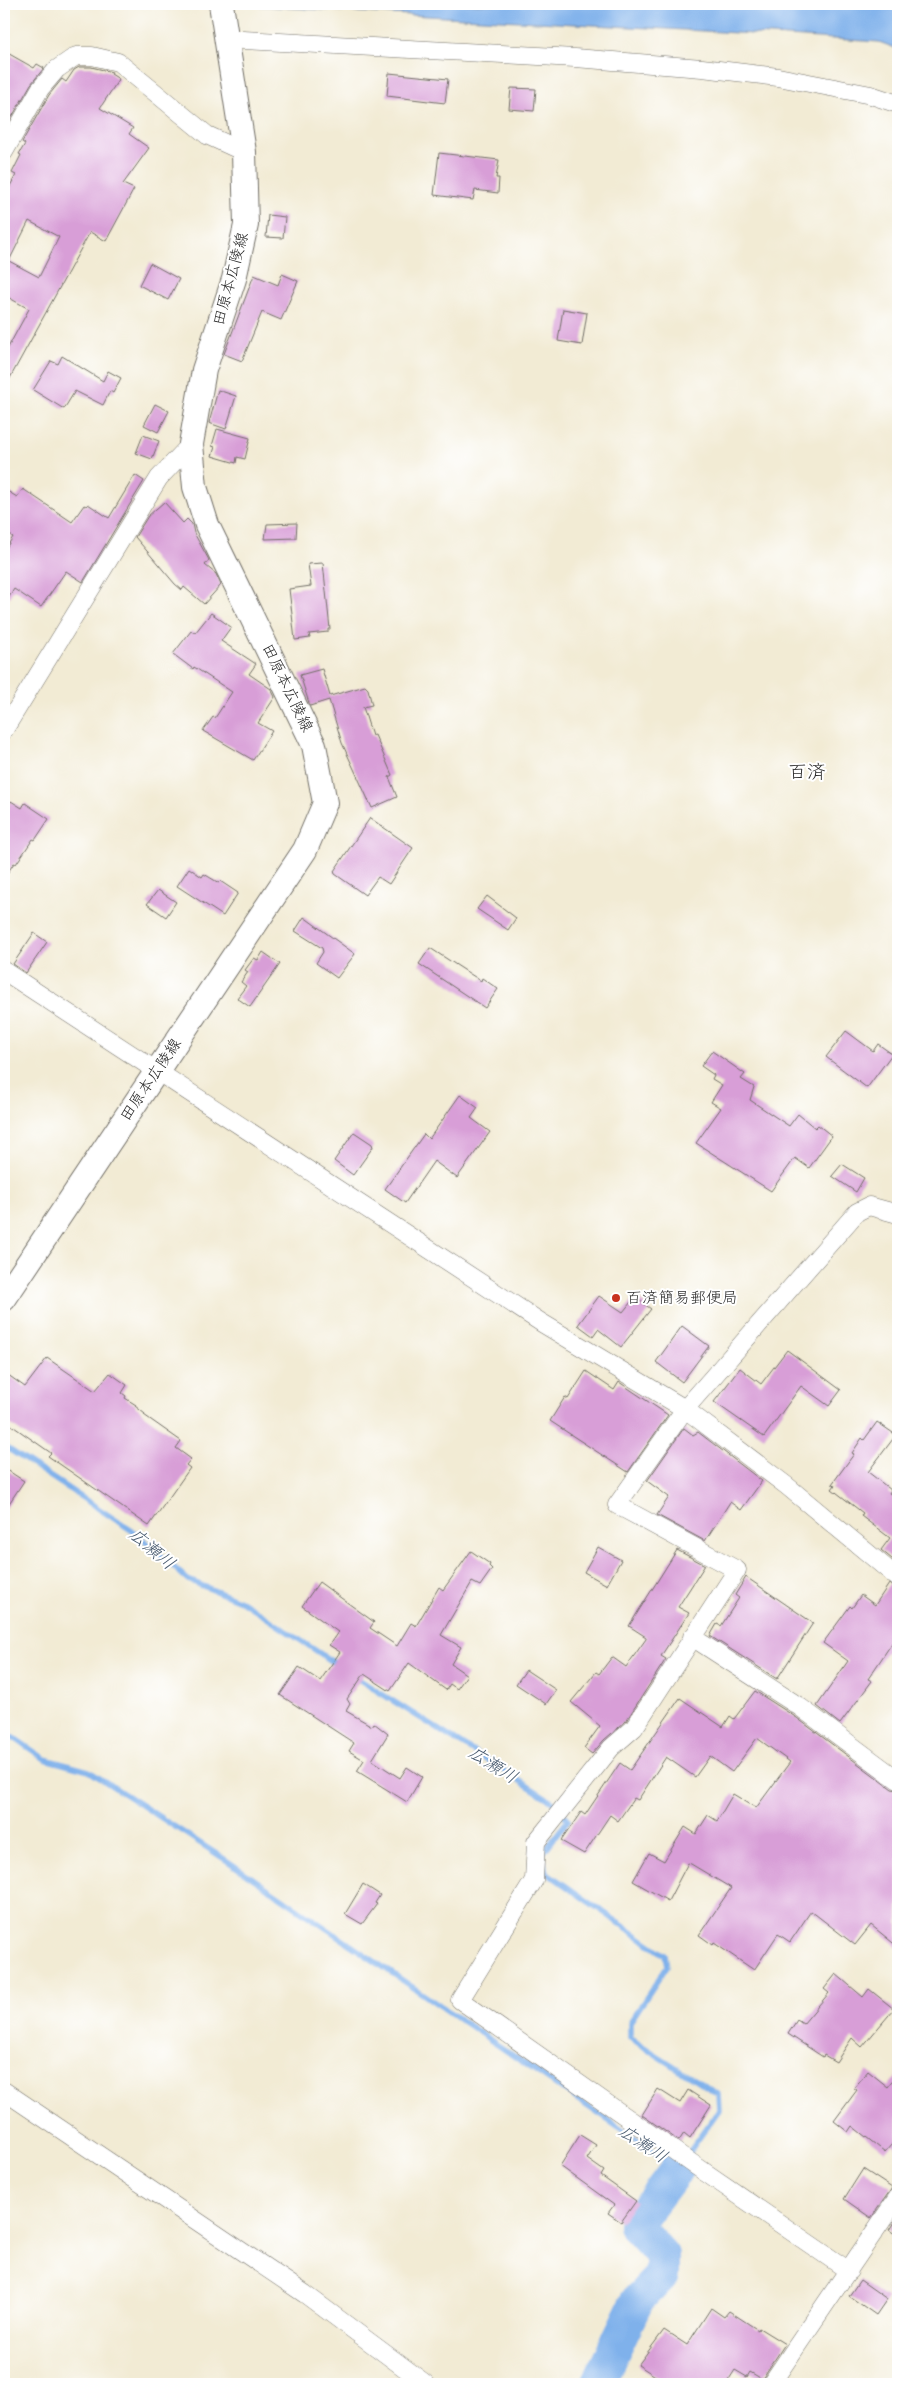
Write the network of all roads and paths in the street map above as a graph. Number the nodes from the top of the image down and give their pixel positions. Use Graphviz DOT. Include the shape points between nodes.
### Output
graph roads {
  1 [pos="221,8"];
  2 [pos="225,39"];
  3 [pos="898,104"];
  4 [pos="4,152"];
  5 [pos="244,152"];
  6 [pos="192,444"];
  7 [pos="4,730"];
  8 [pos="4,971"];
  9 [pos="156,1072"];
  10 [pos="898,1214"];
  11 [pos="4,1299"];
  12 [pos="685,1409"];
  13 [pos="898,1578"];
  14 [pos="692,1636"];
  15 [pos="898,1780"];
  16 [pos="4,2091"];
  17 [pos="898,2197"];
  18 [pos="849,2271"];
  19 [pos="426,2384"];
  20 [pos="771,2384"];
  1 -- 2 [label="main road, 田原本広陵線"];
  2 -- 3 [label="street" via="702,68 778,77 871,95"];
  2 -- 5 [label="main road, 田原本広陵線"];
  4 -- 5 [label="street" via="40,89 57,70 76,56 92,56 118,62 206,135"];
  5 -- 6 [label="main road, 田原本広陵線" via="246,225 234,279 204,370"];
  6 -- 7 [label="street" via="159,478"];
  6 -- 9 [label="main road, 田原本広陵線" via="195,487 207,525 314,745 325,803 305,850"];
  8 -- 9 [label="street"];
  9 -- 11 [label="main road, 田原本広陵線"];
  9 -- 12 [label="street" via="542,1323"];
  10 -- 12 [label="street" via="869,1206 857,1212"];
  12 -- 13 [label="street" via="787,1486"];
  12 -- 14 [label="street" via="618,1505 737,1570"];
  14 -- 15 [label="street" via="800,1707"];
  14 -- 18 [label="street" via="634,1728 611,1748 536,1842 534,1880 460,2000"];
  16 -- 19 [label="street" via="305,2294"];
  17 -- 18 [label="street"];
  18 -- 20 [label="street"];
}
